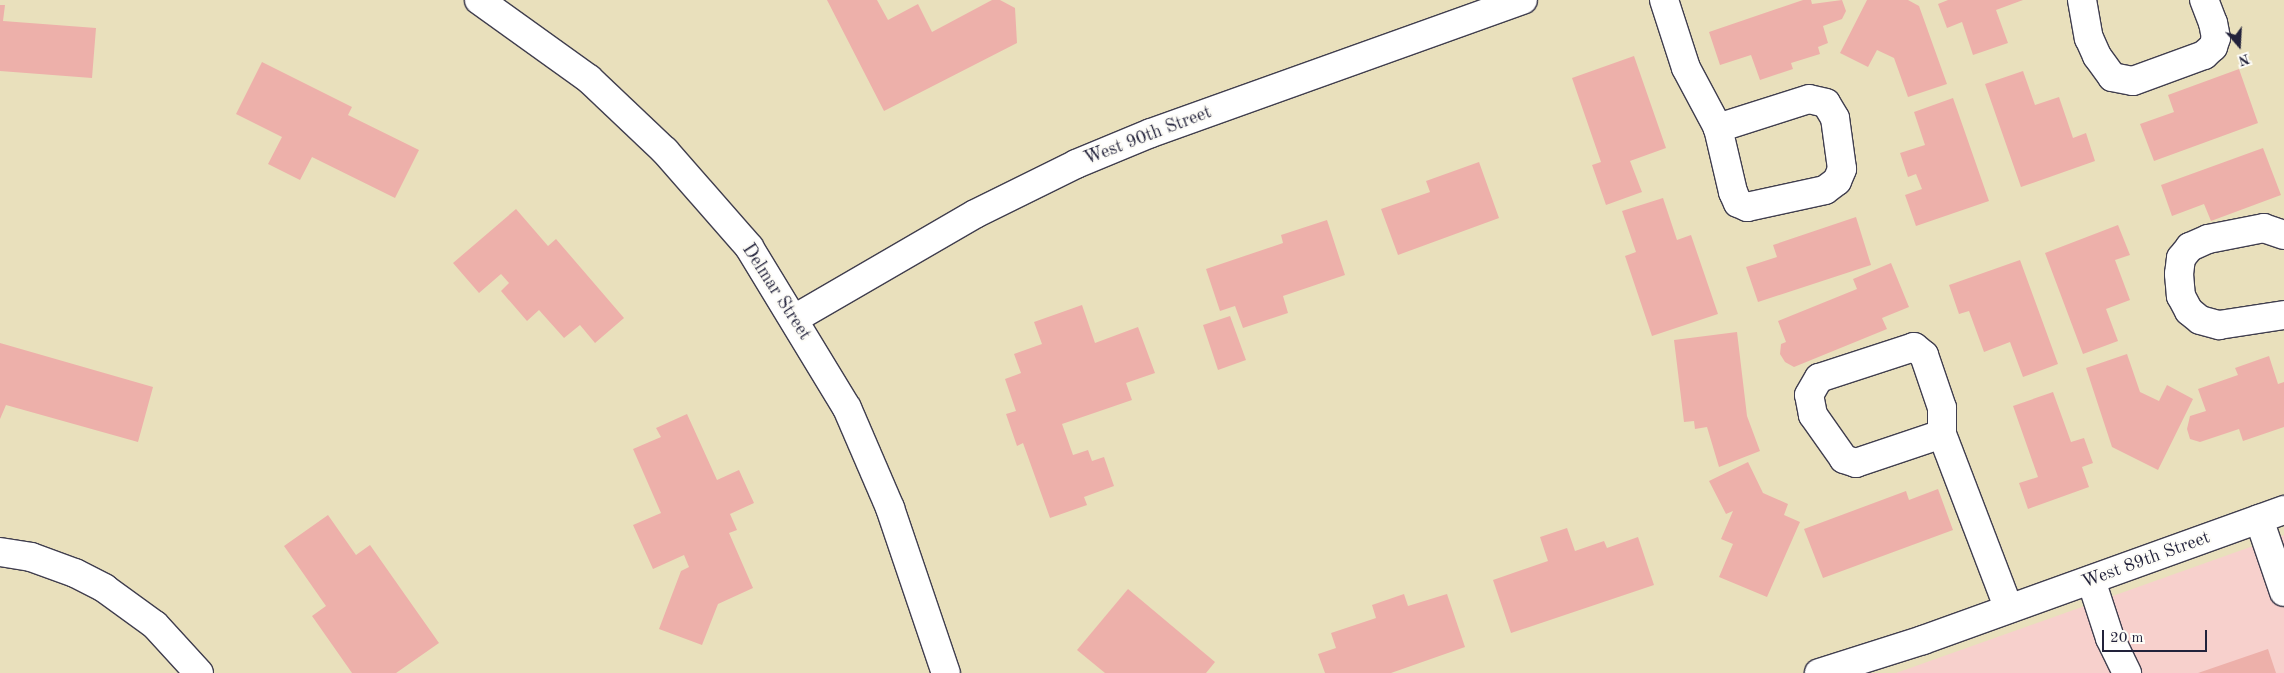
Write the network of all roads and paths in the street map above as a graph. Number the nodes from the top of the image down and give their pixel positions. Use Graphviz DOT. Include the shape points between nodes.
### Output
graph roads {
  1 [pos="479,0"];
  2 [pos="1523,0"];
  3 [pos="1664,0"];
  4 [pos="2082,0"];
  5 [pos="2204,0"];
  6 [pos="1476,8"];
  7 [pos="1718,128"];
  8 [pos="2284,235"];
  9 [pos="2284,315"];
  10 [pos="794,320"];
  11 [pos="1942,434"];
  12 [pos="2284,510"];
  13 [pos="2259,520"];
  14 [pos="0,552"];
  15 [pos="2092,580"];
  16 [pos="2284,592"];
  17 [pos="2009,609"];
  18 [pos="1827,672"];
  19 [pos="2123,672"];
  20 [pos="198,673"];
  21 [pos="946,673"];
  1 -- 10 [label="street, Delmar Street" via="589,79 665,151 749,247"];
  2 -- 6 [label="street, West 90th Street"];
  3 -- 7 [label="street" via="1686,68"];
  4 -- 5 [label="street" via="2088,38 2097,56 2112,77 2133,81 2204,55 2214,47 2213,23"];
  6 -- 10 [label="street, West 90th Street" via="1076,164 975,214"];
  7 -- 7 [label="street" via="1733,192 1738,203 1747,207 1825,190 1837,181 1842,169 1835,118 1826,103 1809,99"];
  8 -- 9 [label="street" via="2264,228 2208,239 2190,247 2181,258 2178,274 2188,311 2200,320 2219,325"];
  10 -- 21 [label="street, Delmar Street" via="847,408 890,508"];
  11 -- 11 [label="street" via="1942,408 1924,355 1914,347 1820,378 1809,395 1813,415 1844,459 1856,463"];
  11 -- 17 [label="street"];
  12 -- 13 [label="street, West 89th Street"];
  13 -- 15 [label="street, West 89th Street"];
  13 -- 16 [label="street"];
  14 -- 20 [label="street" via="31,557 104,588 156,625"];
  15 -- 17 [label="street, West 89th Street"];
  15 -- 19 [label="street"];
  17 -- 18 [label="street, West 89th Street"];
}
